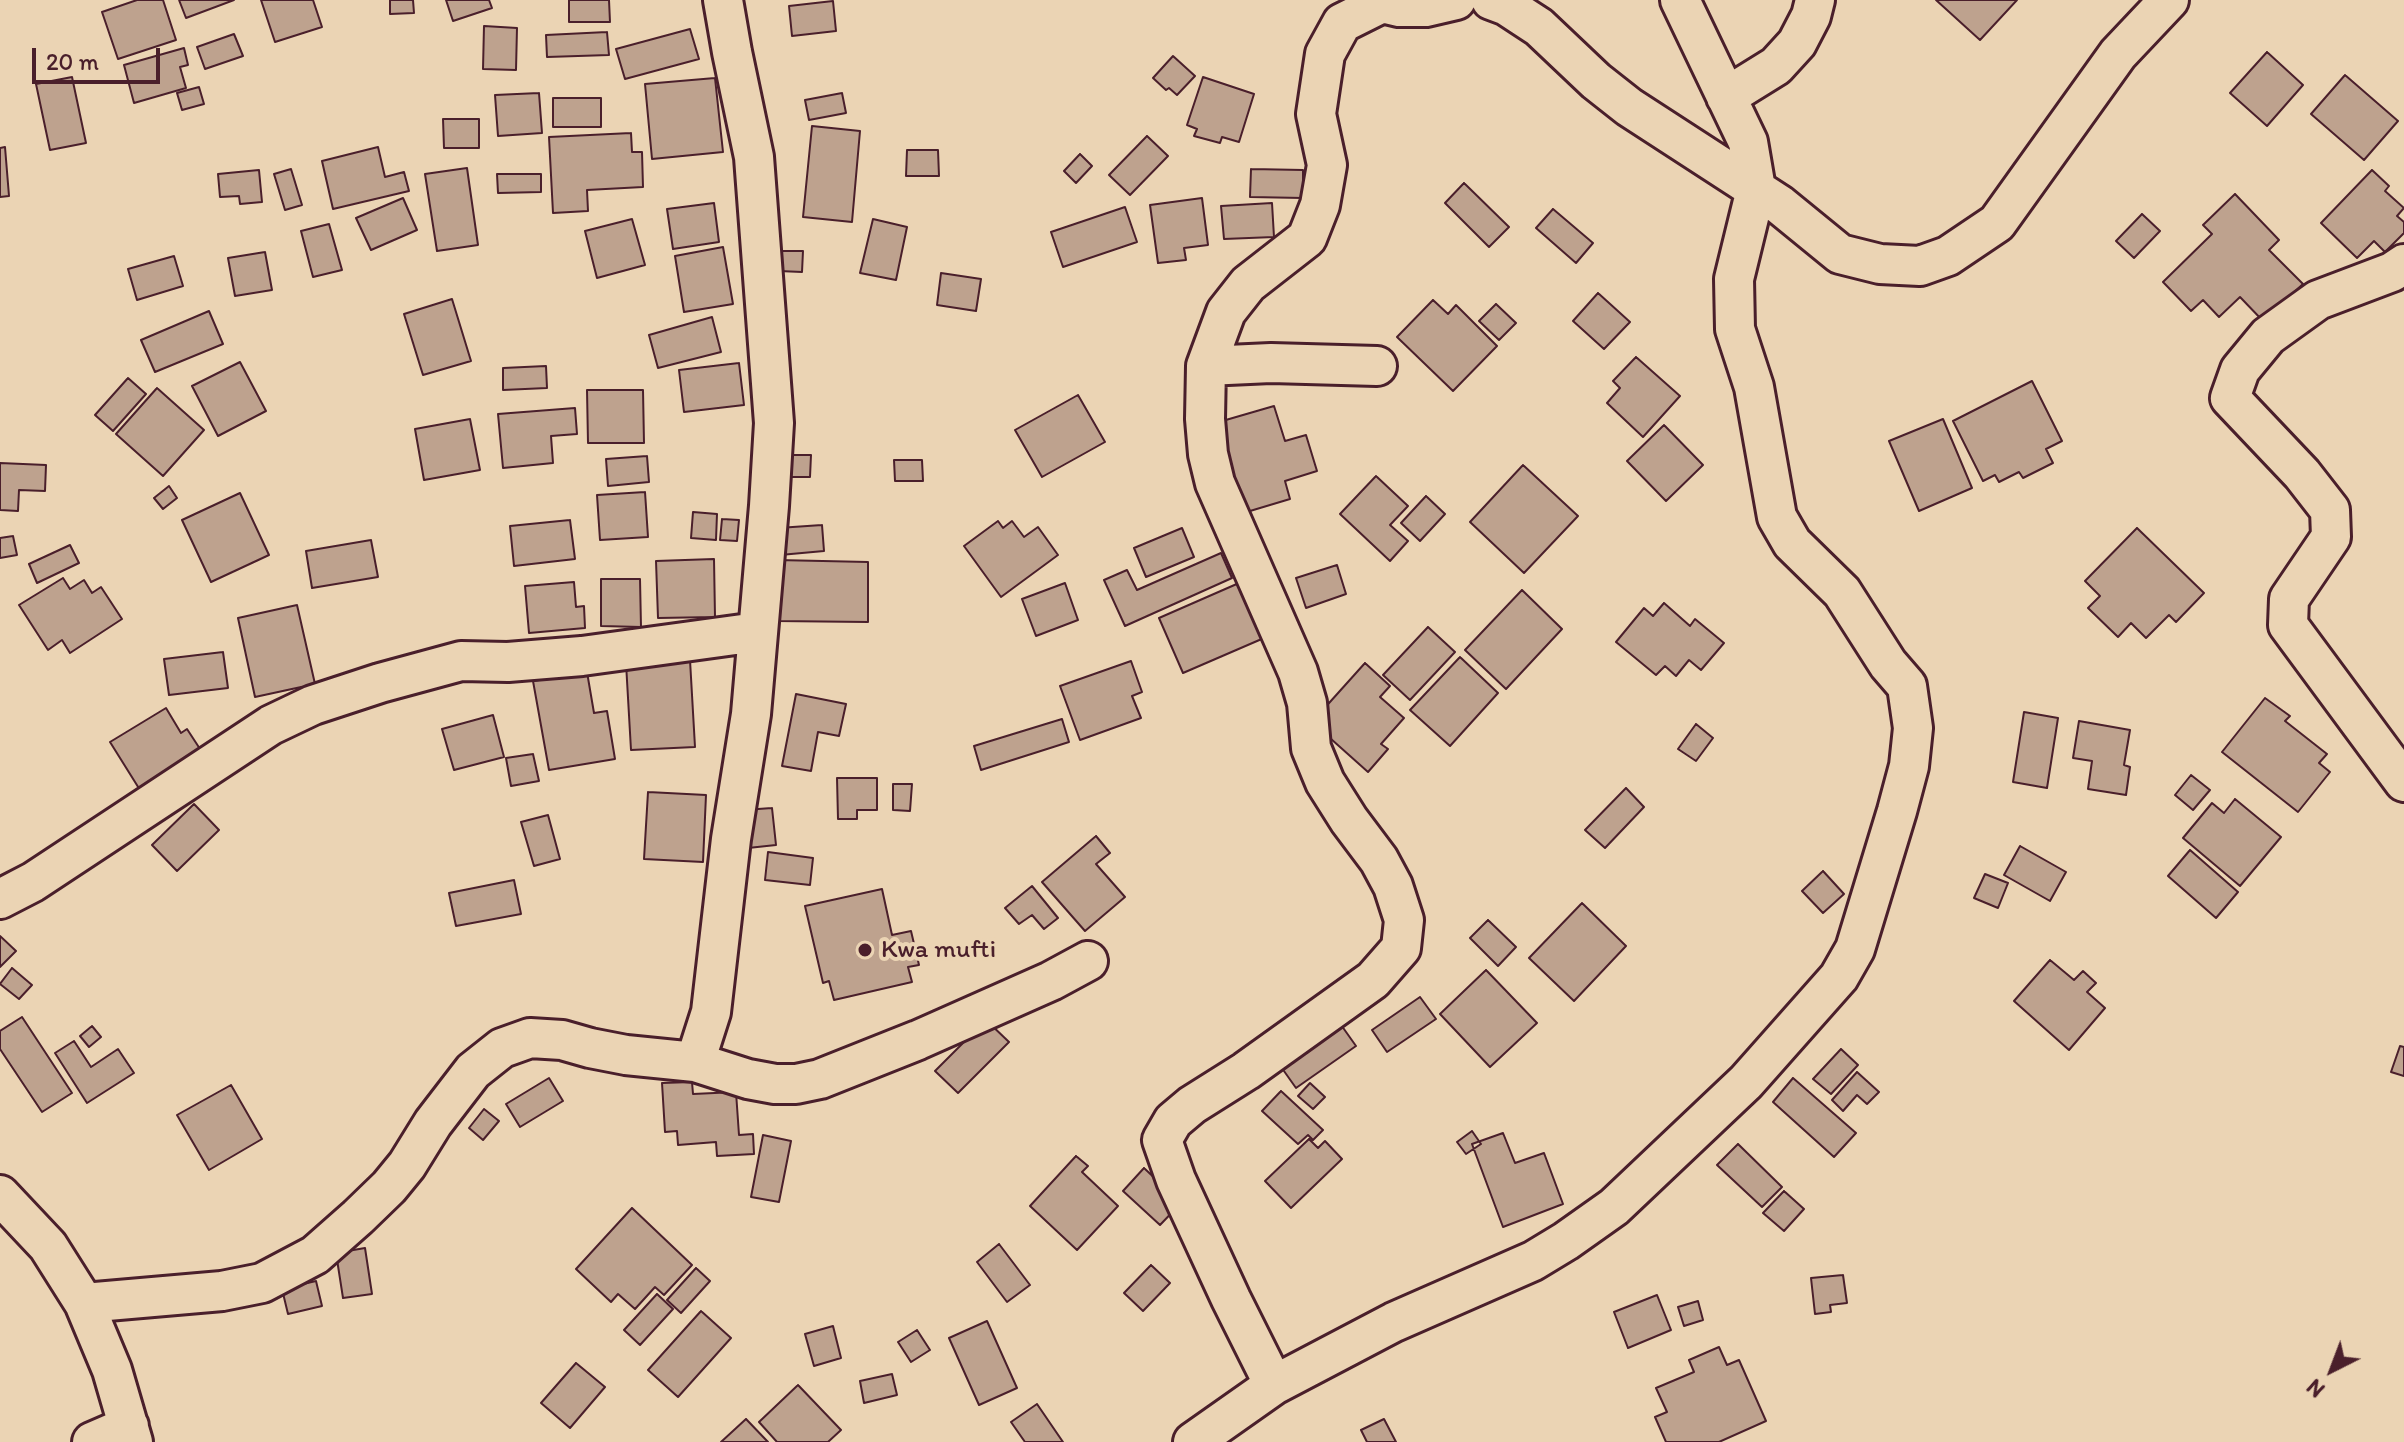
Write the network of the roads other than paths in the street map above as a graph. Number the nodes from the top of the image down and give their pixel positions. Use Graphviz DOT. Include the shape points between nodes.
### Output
graph roads {
  1 [pos="723,0"];
  2 [pos="1456,0"];
  3 [pos="1491,0"];
  4 [pos="1680,0"];
  5 [pos="1815,0"];
  6 [pos="2169,0"];
  7 [pos="1380,2"];
  8 [pos="1726,97"];
  9 [pos="1756,189"];
  10 [pos="2404,264"];
  11 [pos="1206,366"];
  12 [pos="1377,366"];
  13 [pos="757,632"];
  14 [pos="2404,782"];
  15 [pos="0,899"];
  16 [pos="1088,961"];
  17 [pos="695,1062"];
  18 [pos="0,1195"];
  19 [pos="84,1303"];
  20 [pos="1274,1385"];
  21 [pos="131,1434"];
  22 [pos="92,1442"];
  23 [pos="1193,1442"];
  1 -- 13 [label="street" via="754,157 774,423"];
  2 -- 7 [label="street" via="1426,7"];
  3 -- 9 [label="street" via="1539,27 1629,107"];
  4 -- 8 [label="street"];
  5 -- 8 [label="street" via="1797,43 1776,66"];
  6 -- 9 [label="street" via="2118,54 1997,223 1948,256 1920,266 1840,254"];
  7 -- 11 [label="street" via="1342,23 1325,54 1316,114 1327,165 1307,238 1248,284 1226,312"];
  8 -- 9 [label="street" via="1748,142"];
  9 -- 20 [label="street" via="1734,279 1735,329 1754,387 1777,517 1792,543 1842,592 1907,686 1913,728 1909,766 1855,949 1839,977 1746,1082 1614,1207 1533,1261 1394,1322"];
  10 -- 14 [label="street" via="2318,300 2268,336 2240,370 2230,398 2330,510 2331,537 2289,599 2288,625"];
  11 -- 12 [label="street"];
  11 -- 20 [label="street" via="1205,419 1215,483 1298,672 1311,748 1325,782 1386,873 1404,920 1401,948 1373,980 1192,1105 1173,1121 1162,1140"];
  13 -- 15 [label="street" via="582,656 461,661 313,705 271,725"];
  13 -- 17 [label="street" via="711,1012"];
  16 -- 17 [label="street" via="820,1079 775,1084"];
  17 -- 19 [label="street" via="626,1055 562,1040 530,1038 502,1048 473,1071 389,1187 315,1255 262,1283"];
  18 -- 19 [label="street" via="48,1246"];
  19 -- 21 [label="street"];
  20 -- 23 [label="street"];
  21 -- 22 [label="street"];
}
